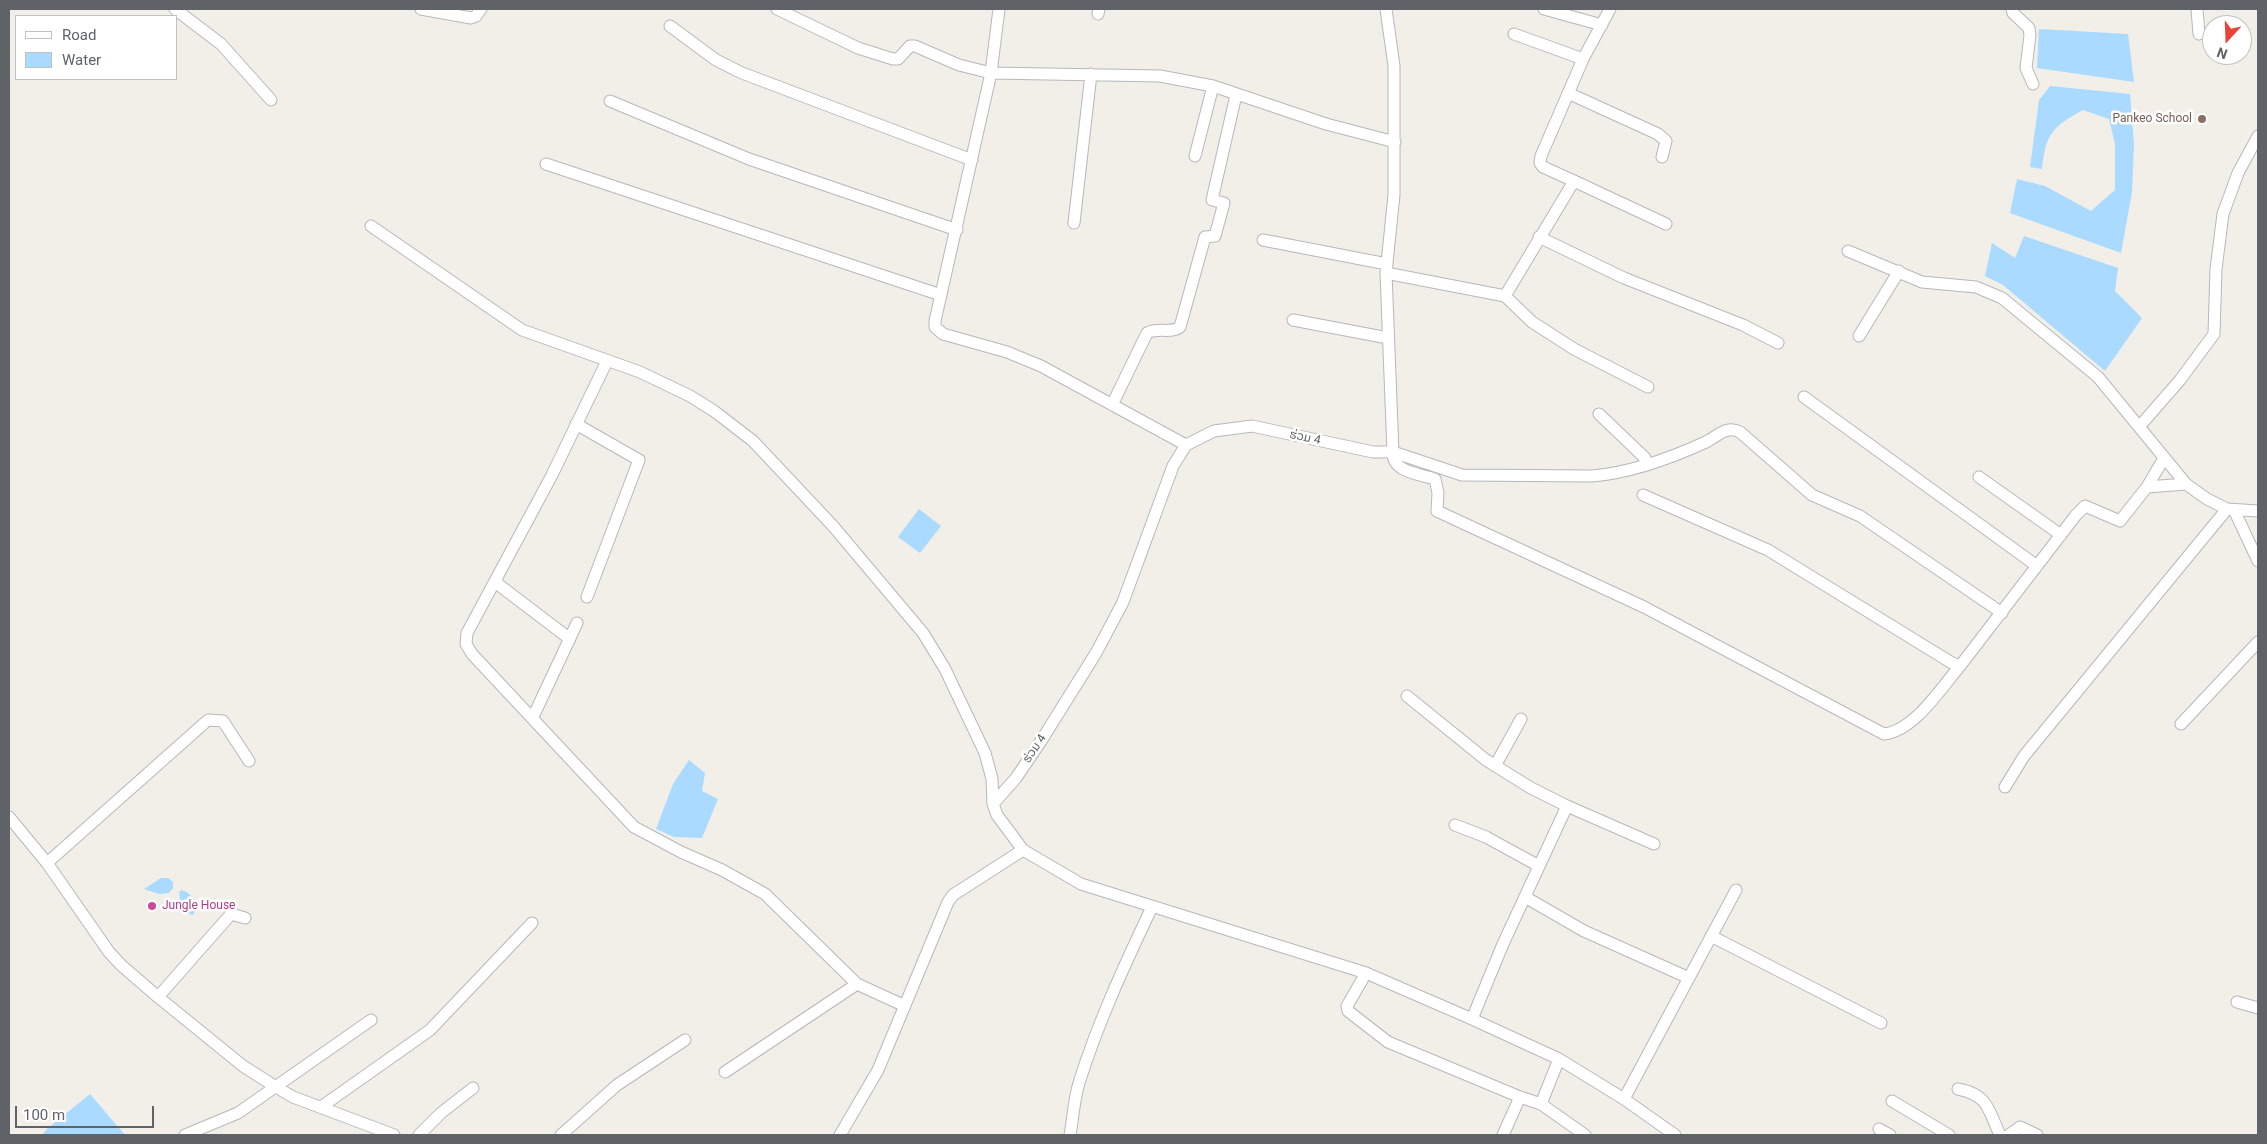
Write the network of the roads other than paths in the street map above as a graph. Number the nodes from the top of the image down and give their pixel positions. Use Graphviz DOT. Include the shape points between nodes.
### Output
graph roads {
  1 [pos="175,9"];
  2 [pos="421,9"];
  3 [pos="481,9"];
  4 [pos="777,9"];
  5 [pos="999,9"];
  6 [pos="1386,9"];
  7 [pos="1544,9"];
  8 [pos="1610,9"];
  9 [pos="2012,9"];
  10 [pos="2197,9"];
  11 [pos="670,26"];
  12 [pos="1602,26"];
  13 [pos="1514,34"];
  14 [pos="2199,34"];
  15 [pos="1583,59"];
  16 [pos="991,73"];
  17 [pos="1091,74"];
  18 [pos="2033,84"];
  19 [pos="1213,86"];
  20 [pos="1568,93"];
  21 [pos="1236,95"];
  22 [pos="271,100"];
  23 [pos="610,101"];
  24 [pos="2258,136"];
  25 [pos="1394,142"];
  26 [pos="1195,156"];
  27 [pos="1662,157"];
  28 [pos="972,160"];
  29 [pos="546,164"];
  30 [pos="1574,181"];
  31 [pos="1074,223"];
  32 [pos="1666,224"];
  33 [pos="371,226"];
  34 [pos="957,230"];
  35 [pos="1539,237"];
  36 [pos="1264,240"];
  37 [pos="1848,251"];
  38 [pos="1387,269"];
  39 [pos="1899,271"];
  40 [pos="941,295"];
  41 [pos="1505,296"];
  42 [pos="1293,320"];
  43 [pos="1859,336"];
  44 [pos="1388,338"];
  45 [pos="1778,343"];
  46 [pos="607,361"];
  47 [pos="1648,387"];
  48 [pos="1804,397"];
  49 [pos="1112,405"];
  50 [pos="1599,414"];
  51 [pos="576,424"];
  52 [pos="2139,427"];
  53 [pos="1186,445"];
  54 [pos="1393,452"];
  55 [pos="2164,458"];
  56 [pos="1645,464"];
  57 [pos="1435,466"];
  58 [pos="1979,477"];
  59 [pos="1435,479"];
  60 [pos="2186,484"];
  61 [pos="2147,486"];
  62 [pos="1643,495"];
  63 [pos="2231,510"];
  64 [pos="2258,511"];
  65 [pos="2060,535"];
  66 [pos="2258,561"];
  67 [pos="2037,566"];
  68 [pos="495,582"];
  69 [pos="587,597"];
  70 [pos="2002,612"];
  71 [pos="577,623"];
  72 [pos="570,639"];
  73 [pos="2258,642"];
  74 [pos="1960,666"];
  75 [pos="1407,696"];
  76 [pos="533,717"];
  77 [pos="1521,720"];
  78 [pos="2181,724"];
  79 [pos="249,761"];
  80 [pos="1495,766"];
  81 [pos="2005,787"];
  82 [pos="993,804"];
  83 [pos="1568,806"];
  84 [pos="9,817"];
  85 [pos="1455,825"];
  86 [pos="1654,844"];
  87 [pos="1024,850"];
  88 [pos="47,863"];
  89 [pos="1540,866"];
  90 [pos="1736,890"];
  91 [pos="1525,897"];
  92 [pos="1152,906"];
  93 [pos="245,918"];
  94 [pos="532,923"];
  95 [pos="1712,936"];
  96 [pos="1366,973"];
  97 [pos="1689,978"];
  98 [pos="857,984"];
  99 [pos="158,997"];
  100 [pos="2237,1002"];
  101 [pos="905,1006"];
  102 [pos="2258,1008"];
  103 [pos="1472,1019"];
  104 [pos="371,1020"];
  105 [pos="1881,1023"];
  106 [pos="685,1040"];
  107 [pos="1559,1059"];
  108 [pos="725,1072"];
  109 [pos="276,1087"];
  110 [pos="473,1088"];
  111 [pos="1958,1089"];
  112 [pos="1520,1097"];
  113 [pos="1624,1099"];
  114 [pos="1892,1101"];
  115 [pos="1540,1104"];
  116 [pos="321,1107"];
  117 [pos="1879,1129"];
  118 [pos="185,1135"];
  119 [pos="394,1135"];
  120 [pos="419,1135"];
  121 [pos="561,1135"];
  122 [pos="840,1135"];
  123 [pos="1070,1135"];
  124 [pos="1503,1135"];
  125 [pos="1585,1135"];
  126 [pos="1675,1135"];
  127 [pos="1890,1135"];
  128 [pos="1949,1135"];
  129 [pos="2000,1135"];
  130 [pos="2009,1135"];
  131 [pos="2037,1135"];
  1 -- 22 [label="street" via="221,44"];
  2 -- 3 [label="street" via="471,18"];
  4 -- 16 [label="street" via="858,48 898,59 910,46 915,46 959,65"];
  5 -- 16 [label="street"];
  6 -- 25 [label="street" via="1394,66"];
  7 -- 12 [label="street"];
  8 -- 12 [label="street"];
  9 -- 18 [label="street" via="2013,14 2029,28 2026,68"];
  10 -- 14 [label="street"];
  11 -- 28 [label="street" via="716,60 742,73"];
  12 -- 15 [label="street"];
  13 -- 15 [label="street"];
  15 -- 20 [label="street"];
  16 -- 17 [label="street"];
  16 -- 28 [label="street"];
  17 -- 19 [label="street" via="1160,76"];
  17 -- 31 [label="street"];
  19 -- 21 [label="street"];
  19 -- 26 [label="street"];
  20 -- 27 [label="street" via="1658,134 1666,141"];
  20 -- 30 [label="street" via="1540,163"];
  21 -- 25 [label="street"];
  21 -- 49 [label="street" via="1212,200 1224,203 1215,236 1205,236 1180,327 1176,331 1153,330 1148,333"];
  23 -- 34 [label="street" via="749,159"];
  24 -- 52 [label="street" via="2238,173 2223,214 2216,269 2214,334"];
  25 -- 38 [label="street" via="1394,195"];
  28 -- 34 [label="street"];
  29 -- 40 [label="street"];
  30 -- 32 [label="street"];
  30 -- 35 [label="street"];
  33 -- 46 [label="street" via="522,330"];
  34 -- 40 [label="street"];
  35 -- 41 [label="street"];
  35 -- 45 [label="street" via="1624,278 1743,325"];
  36 -- 38 [label="street"];
  37 -- 39 [label="street"];
  38 -- 41 [label="street"];
  38 -- 44 [label="street"];
  39 -- 43 [label="street"];
  39 -- 52 [label="street" via="1922,282 1976,287 2002,298 2098,377"];
  40 -- 49 [label="street" via="935,328 943,334 1007,352 1041,366"];
  41 -- 47 [label="street" via="1532,322 1560,340"];
  42 -- 44 [label="street"];
  44 -- 54 [label="street"];
  46 -- 51 [label="street"];
  46 -- 82 [label="street" via="640,372 690,396 753,441 888,589 924,633 961,701 985,754 992,779"];
  48 -- 67 [label="street"];
  49 -- 53 [label="street"];
  50 -- 56 [label="street" via="1645,458"];
  51 -- 68 [label="street"];
  51 -- 69 [label="street" via="640,460"];
  52 -- 55 [label="street"];
  53 -- 54 [label="street, ຮ່ວມ 4" via="1214,430 1252,426 1373,452"];
  53 -- 82 [label="street, ຮ່ວມ 4" via="1173,466 1123,602 1096,653 1016,778"];
  54 -- 57 [label="street, ຮ່ວມ 4"];
  54 -- 59 [label="street" via="1397,466"];
  55 -- 60 [label="street"];
  55 -- 61 [label="street"];
  56 -- 57 [label="street, ຮ່ວມ 4" via="1592,476 1462,475"];
  56 -- 70 [label="street, ຮ່ວມ 4" via="1734,429 1812,495 1860,516"];
  57 -- 59 [label="street"];
  58 -- 65 [label="street"];
  59 -- 74 [label="street" via="1437,512 1644,607 1884,734 1908,725"];
  60 -- 61 [label="street"];
  60 -- 63 [label="street"];
  61 -- 65 [label="street" via="2120,521 2085,506"];
  62 -- 74 [label="street" via="1768,550"];
  63 -- 64 [label="street"];
  63 -- 66 [label="street"];
  63 -- 81 [label="street" via="2024,756"];
  65 -- 67 [label="street"];
  67 -- 70 [label="street"];
  68 -- 72 [label="street"];
  68 -- 76 [label="street" via="468,633 466,644"];
  70 -- 74 [label="street"];
  71 -- 72 [label="street"];
  72 -- 76 [label="street"];
  73 -- 78 [label="street"];
  75 -- 80 [label="street"];
  76 -- 98 [label="street" via="634,827 765,894"];
  77 -- 80 [label="street"];
  79 -- 88 [label="street" via="223,721 208,720"];
  80 -- 83 [label="street"];
  82 -- 87 [label="street" via="1004,827"];
  83 -- 86 [label="street"];
  83 -- 89 [label="street"];
  84 -- 88 [label="street"];
  85 -- 89 [label="street" via="1486,836"];
  87 -- 92 [label="street" via="1081,884"];
  87 -- 101 [label="street" via="953,895"];
  88 -- 99 [label="street" via="109,952"];
  89 -- 91 [label="street"];
  90 -- 95 [label="street"];
  91 -- 97 [label="street" via="1584,931"];
  91 -- 103 [label="street"];
  92 -- 96 [label="street"];
  92 -- 123 [label="street" via="1106,1008 1079,1084"];
  93 -- 99 [label="street" via="232,914"];
  94 -- 116 [label="street" via="430,1030"];
  95 -- 97 [label="street"];
  95 -- 105 [label="street"];
  96 -- 103 [label="street"];
  96 -- 112 [label="street" via="1347,1006 1348,1011 1388,1042"];
  97 -- 113 [label="street"];
  98 -- 101 [label="street"];
  98 -- 108 [label="street"];
  99 -- 109 [label="street" via="243,1066"];
  100 -- 102 [label="street"];
  101 -- 122 [label="street" via="878,1070"];
  103 -- 107 [label="street"];
  104 -- 109 [label="street"];
  106 -- 121 [label="street" via="617,1085"];
  107 -- 113 [label="street"];
  107 -- 115 [label="street"];
  109 -- 116 [label="street"];
  109 -- 118 [label="street" via="238,1113"];
  110 -- 120 [label="street"];
  111 -- 129 [label="street" via="1984,1099"];
  112 -- 115 [label="street"];
  112 -- 124 [label="street"];
  113 -- 126 [label="street"];
  114 -- 128 [label="street"];
  115 -- 125 [label="street"];
  116 -- 119 [label="street"];
  117 -- 127 [label="street"];
  130 -- 131 [label="street" via="2020,1127"];
}
